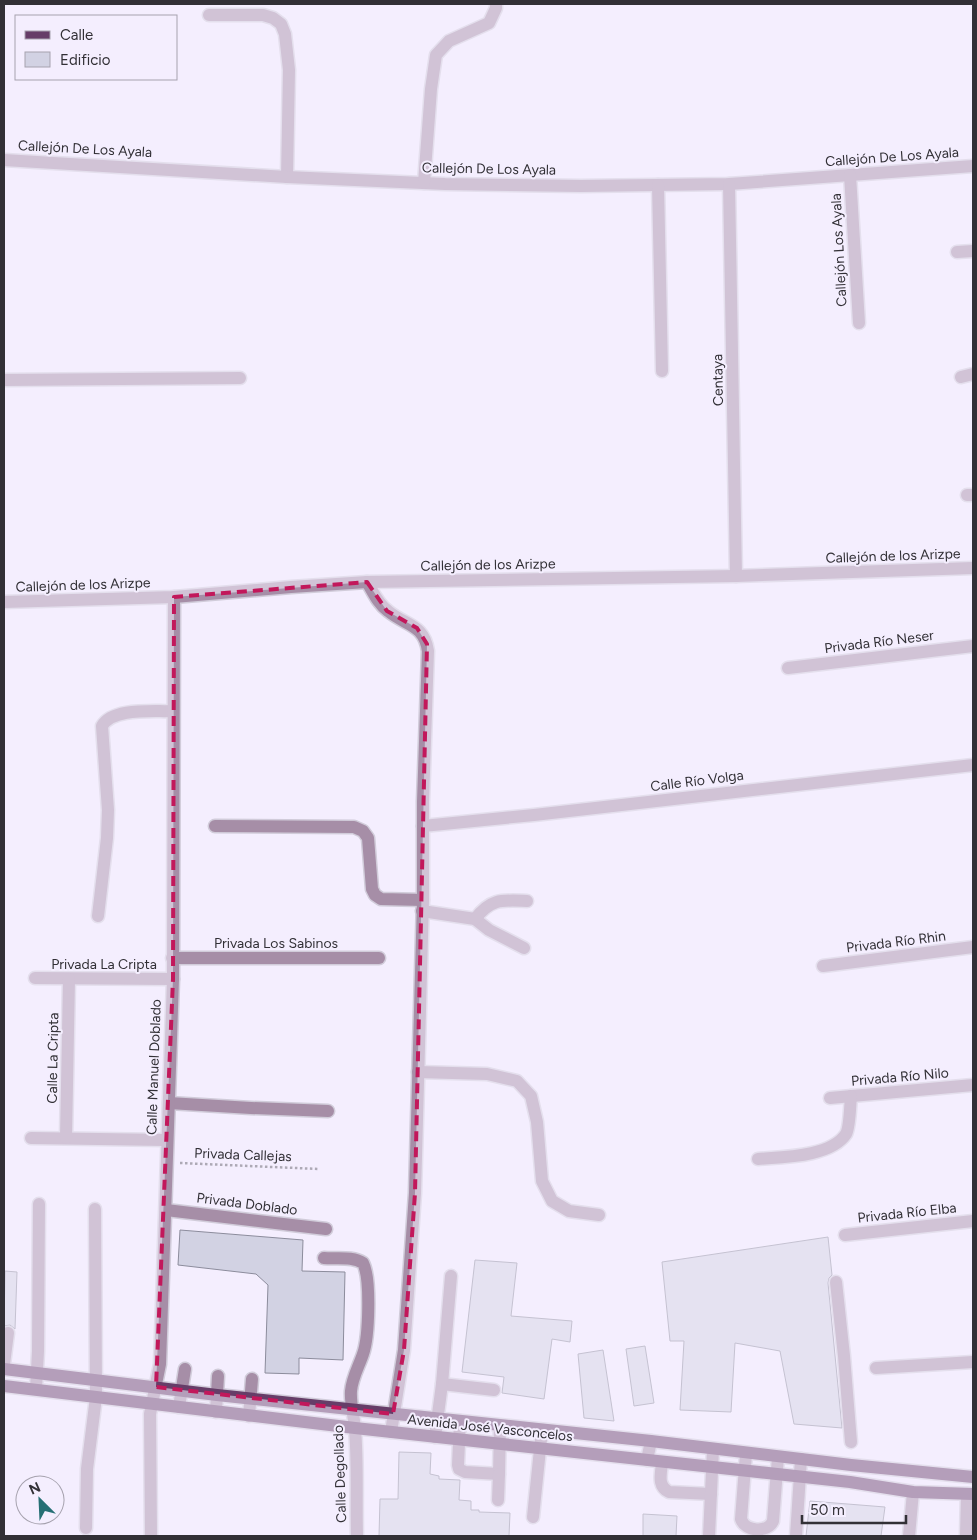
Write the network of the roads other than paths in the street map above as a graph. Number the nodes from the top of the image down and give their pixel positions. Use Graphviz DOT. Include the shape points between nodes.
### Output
graph roads {
  1 [pos="496,4"];
  2 [pos="209,15"];
  3 [pos="4,160"];
  4 [pos="973,166"];
  5 [pos="850,175"];
  6 [pos="287,176"];
  7 [pos="424,183"];
  8 [pos="729,184"];
  9 [pos="658,185"];
  10 [pos="973,251"];
  11 [pos="957,252"];
  12 [pos="859,323"];
  13 [pos="662,371"];
  14 [pos="240,378"];
  15 [pos="4,380"];
  16 [pos="973,568"];
  17 [pos="736,576"];
  18 [pos="367,582"];
  19 [pos="174,597"];
  20 [pos="4,602"];
  21 [pos="973,646"];
  22 [pos="788,668"];
  23 [pos="173,711"];
  24 [pos="973,764"];
  25 [pos="215,826"];
  26 [pos="423,826"];
  27 [pos="527,901"];
  28 [pos="423,906"];
  29 [pos="98,916"];
  30 [pos="475,919"];
  31 [pos="524,948"];
  32 [pos="973,948"];
  33 [pos="172,958"];
  34 [pos="379,958"];
  35 [pos="823,966"];
  36 [pos="35,978"];
  37 [pos="69,978"];
  38 [pos="173,979"];
  39 [pos="418,1072"];
  40 [pos="973,1085"];
  41 [pos="851,1096"];
  42 [pos="830,1098"];
  43 [pos="169,1103"];
  44 [pos="328,1111"];
  45 [pos="31,1138"];
  46 [pos="66,1138"];
  47 [pos="166,1140"];
  48 [pos="758,1160"];
  49 [pos="39,1204"];
  50 [pos="95,1209"];
  51 [pos="166,1210"];
  52 [pos="599,1215"];
  53 [pos="973,1221"];
  54 [pos="326,1228"];
  55 [pos="845,1235"];
  56 [pos="324,1258"];
  57 [pos="451,1276"];
  58 [pos="836,1282"];
  59 [pos="8,1333"];
  60 [pos="973,1362"];
  61 [pos="4,1364"];
  62 [pos="876,1368"];
  63 [pos="4,1369"];
  64 [pos="185,1369"];
  65 [pos="37,1372"];
  66 [pos="218,1376"];
  67 [pos="252,1379"];
  68 [pos="96,1380"];
  69 [pos="442,1384"];
  70 [pos="4,1386"];
  71 [pos="156,1387"];
  72 [pos="36,1389"];
  73 [pos="494,1390"];
  74 [pos="182,1391"];
  75 [pos="217,1395"];
  76 [pos="96,1397"];
  77 [pos="251,1399"];
  78 [pos="151,1404"];
  79 [pos="179,1407"];
  80 [pos="352,1410"];
  81 [pos="216,1412"];
  82 [pos="393,1414"];
  83 [pos="249,1416"];
  84 [pos="438,1418"];
  85 [pos="460,1421"];
  86 [pos="500,1426"];
  87 [pos="355,1428"];
  88 [pos="542,1430"];
  89 [pos="391,1432"];
  90 [pos="435,1437"];
  91 [pos="458,1440"];
  92 [pos="651,1442"];
  93 [pos="851,1442"];
  94 [pos="500,1444"];
  95 [pos="541,1449"];
  96 [pos="713,1449"];
  97 [pos="746,1454"];
  98 [pos="778,1457"];
  99 [pos="801,1459"];
  100 [pos="646,1460"];
  101 [pos="662,1462"];
  102 [pos="712,1468"];
  103 [pos="744,1471"];
  104 [pos="499,1474"];
  105 [pos="777,1475"];
  106 [pos="800,1477"];
  107 [pos="973,1477"];
  108 [pos="913,1492"];
  109 [pos="711,1494"];
  110 [pos="970,1494"];
  111 [pos="498,1500"];
  112 [pos="533,1517"];
  113 [pos="969,1517"];
  114 [pos="86,1528"];
  115 [pos="150,1536"];
  116 [pos="357,1536"];
  117 [pos="709,1536"];
  118 [pos="796,1536"];
  119 [pos="908,1536"];
  120 [pos="966,1536"];
  1 -- 7 [label="street" via="489,23 449,41 436,55"];
  2 -- 6 [label="street" via="263,16 281,24 289,70"];
  3 -- 6 [label="street, Callejón De Los Ayala"];
  4 -- 5 [label="street, Callejón De Los Ayala"];
  5 -- 8 [label="street, Callejón De Los Ayala"];
  5 -- 12 [label="street, Callejón Los Ayala"];
  6 -- 7 [label="street, Callejón De Los Ayala"];
  7 -- 9 [label="street, Callejón De Los Ayala"];
  8 -- 9 [label="street, Callejón De Los Ayala"];
  8 -- 17 [label="street, Centaya"];
  9 -- 13 [label="street"];
  10 -- 11 [label="street"];
  14 -- 15 [label="street"];
  16 -- 17 [label="street, Callejón de los Arizpe"];
  17 -- 18 [label="street, Callejón de los Arizpe"];
  18 -- 19 [label="street, Callejón de los Arizpe"];
  18 -- 26 [label="street" via="387,611 417,628 427,644"];
  19 -- 20 [label="street, Callejón de los Arizpe"];
  19 -- 23 [label="street, Calle Manuel Doblado"];
  21 -- 22 [label="street, Privada Río Neser"];
  23 -- 29 [label="street" via="123,713 102,726 108,810"];
  23 -- 33 [label="street, Calle Manuel Doblado"];
  24 -- 26 [label="street, Calle Río Volga"];
  25 -- 28 [label="street" via="354,827 368,838 375,895 381,899"];
  26 -- 28 [label="street"];
  27 -- 30 [label="street" via="502,900 484,907"];
  28 -- 30 [label="street"];
  28 -- 39 [label="street"];
  30 -- 31 [label="street"];
  32 -- 35 [label="street, Privada Río Rhin"];
  33 -- 34 [label="street, Privada Los Sabinos"];
  33 -- 38 [label="street, Calle Manuel Doblado"];
  36 -- 37 [label="street, Privada La Cripta"];
  37 -- 38 [label="street, Privada La Cripta"];
  37 -- 46 [label="street, Calle La Cripta"];
  38 -- 43 [label="street, Calle Manuel Doblado"];
  39 -- 52 [label="street" via="487,1074 517,1081 531,1096 537,1122 542,1181 552,1201 569,1212"];
  39 -- 82 [label="street" via="416,1193 404,1350"];
  40 -- 41 [label="street, Privada Río Nilo"];
  41 -- 42 [label="street, Privada Río Nilo"];
  41 -- 48 [label="street" via="846,1134 833,1146 816,1152"];
  43 -- 44 [label="street"];
  43 -- 47 [label="street, Calle Manuel Doblado"];
  45 -- 46 [label="street"];
  46 -- 47 [label="street"];
  47 -- 51 [label="street, Calle Manuel Doblado"];
  49 -- 65 [label="street"];
  50 -- 68 [label="street"];
  51 -- 54 [label="street, Privada Doblado"];
  51 -- 71 [label="street, Calle Manuel Doblado" via="168,1274"];
  53 -- 55 [label="street, Privada Río Elba"];
  56 -- 80 [label="street, Calle Degollado" via="354,1259 365,1267 367,1335 351,1389"];
  57 -- 69 [label="street"];
  58 -- 93 [label="street"];
  59 -- 61 [label="street"];
  60 -- 62 [label="street"];
  63 -- 65 [label="main road, Avenida José Vasconcelos"];
  64 -- 74 [label="street"];
  65 -- 68 [label="main road, Avenida José Vasconcelos"];
  65 -- 72 [label="street"];
  66 -- 75 [label="street"];
  67 -- 77 [label="street"];
  68 -- 71 [label="main road, Avenida José Vasconcelos"];
  68 -- 76 [label="street"];
  69 -- 73 [label="street"];
  69 -- 84 [label="street"];
  70 -- 72 [label="main road, Avenida José Vasconcelos"];
  71 -- 74 [label="main road, Avenida José Vasconcelos"];
  71 -- 78 [label="street, Calle Manuel Doblado"];
  72 -- 76 [label="main road, Avenida José Vasconcelos"];
  74 -- 75 [label="main road, Avenida José Vasconcelos"];
  74 -- 79 [label="street"];
  75 -- 77 [label="main road, Avenida José Vasconcelos"];
  75 -- 81 [label="street"];
  76 -- 78 [label="main road, Avenida José Vasconcelos"];
  76 -- 114 [label="street" via="87,1468"];
  77 -- 80 [label="main road, Avenida José Vasconcelos"];
  77 -- 83 [label="street"];
  78 -- 79 [label="main road, Avenida José Vasconcelos"];
  78 -- 115 [label="street, Calle Manuel Doblado"];
  79 -- 81 [label="main road, Avenida José Vasconcelos"];
  80 -- 82 [label="main road, Avenida José Vasconcelos"];
  80 -- 87 [label="street, Calle Degollado"];
  81 -- 83 [label="main road, Avenida José Vasconcelos"];
  82 -- 84 [label="main road, Avenida José Vasconcelos"];
  82 -- 89 [label="street"];
  83 -- 87 [label="main road, Avenida José Vasconcelos"];
  84 -- 85 [label="main road, Avenida José Vasconcelos"];
  84 -- 90 [label="street"];
  85 -- 86 [label="main road, Avenida José Vasconcelos"];
  85 -- 91 [label="street"];
  86 -- 88 [label="main road, Avenida José Vasconcelos"];
  86 -- 94 [label="street"];
  87 -- 89 [label="main road, Avenida José Vasconcelos"];
  87 -- 116 [label="street, Calle Degollado"];
  88 -- 92 [label="main road, Avenida José Vasconcelos"];
  88 -- 95 [label="street"];
  89 -- 90 [label="main road, Avenida José Vasconcelos"];
  90 -- 91 [label="main road, Avenida José Vasconcelos"];
  91 -- 94 [label="main road, Avenida José Vasconcelos"];
  91 -- 104 [label="street" via="461,1471"];
  92 -- 96 [label="main road, Avenida José Vasconcelos"];
  92 -- 100 [label="street"];
  94 -- 95 [label="main road, Avenida José Vasconcelos"];
  94 -- 104 [label="street"];
  95 -- 100 [label="main road, Avenida José Vasconcelos"];
  95 -- 112 [label="street"];
  96 -- 97 [label="main road, Avenida José Vasconcelos"];
  96 -- 102 [label="street"];
  97 -- 98 [label="main road, Avenida José Vasconcelos"];
  97 -- 103 [label="street"];
  98 -- 99 [label="main road, Avenida José Vasconcelos"];
  98 -- 105 [label="street"];
  99 -- 106 [label="street"];
  99 -- 107 [label="main road, Avenida José Vasconcelos"];
  100 -- 101 [label="main road, Avenida José Vasconcelos"];
  101 -- 102 [label="main road, Avenida José Vasconcelos"];
  101 -- 109 [label="street" via="661,1484 665,1490"];
  102 -- 103 [label="main road, Avenida José Vasconcelos"];
  102 -- 109 [label="street"];
  103 -- 105 [label="main road, Avenida José Vasconcelos"];
  103 -- 105 [label="street" via="742,1523 755,1529 764,1529 772,1524"];
  104 -- 111 [label="street"];
  105 -- 106 [label="main road, Avenida José Vasconcelos"];
  106 -- 108 [label="main road, Avenida José Vasconcelos"];
  106 -- 118 [label="street"];
  108 -- 110 [label="main road, Avenida José Vasconcelos"];
  108 -- 119 [label="street"];
  109 -- 117 [label="street"];
  110 -- 113 [label="street"];
  113 -- 120 [label="street"];
}
